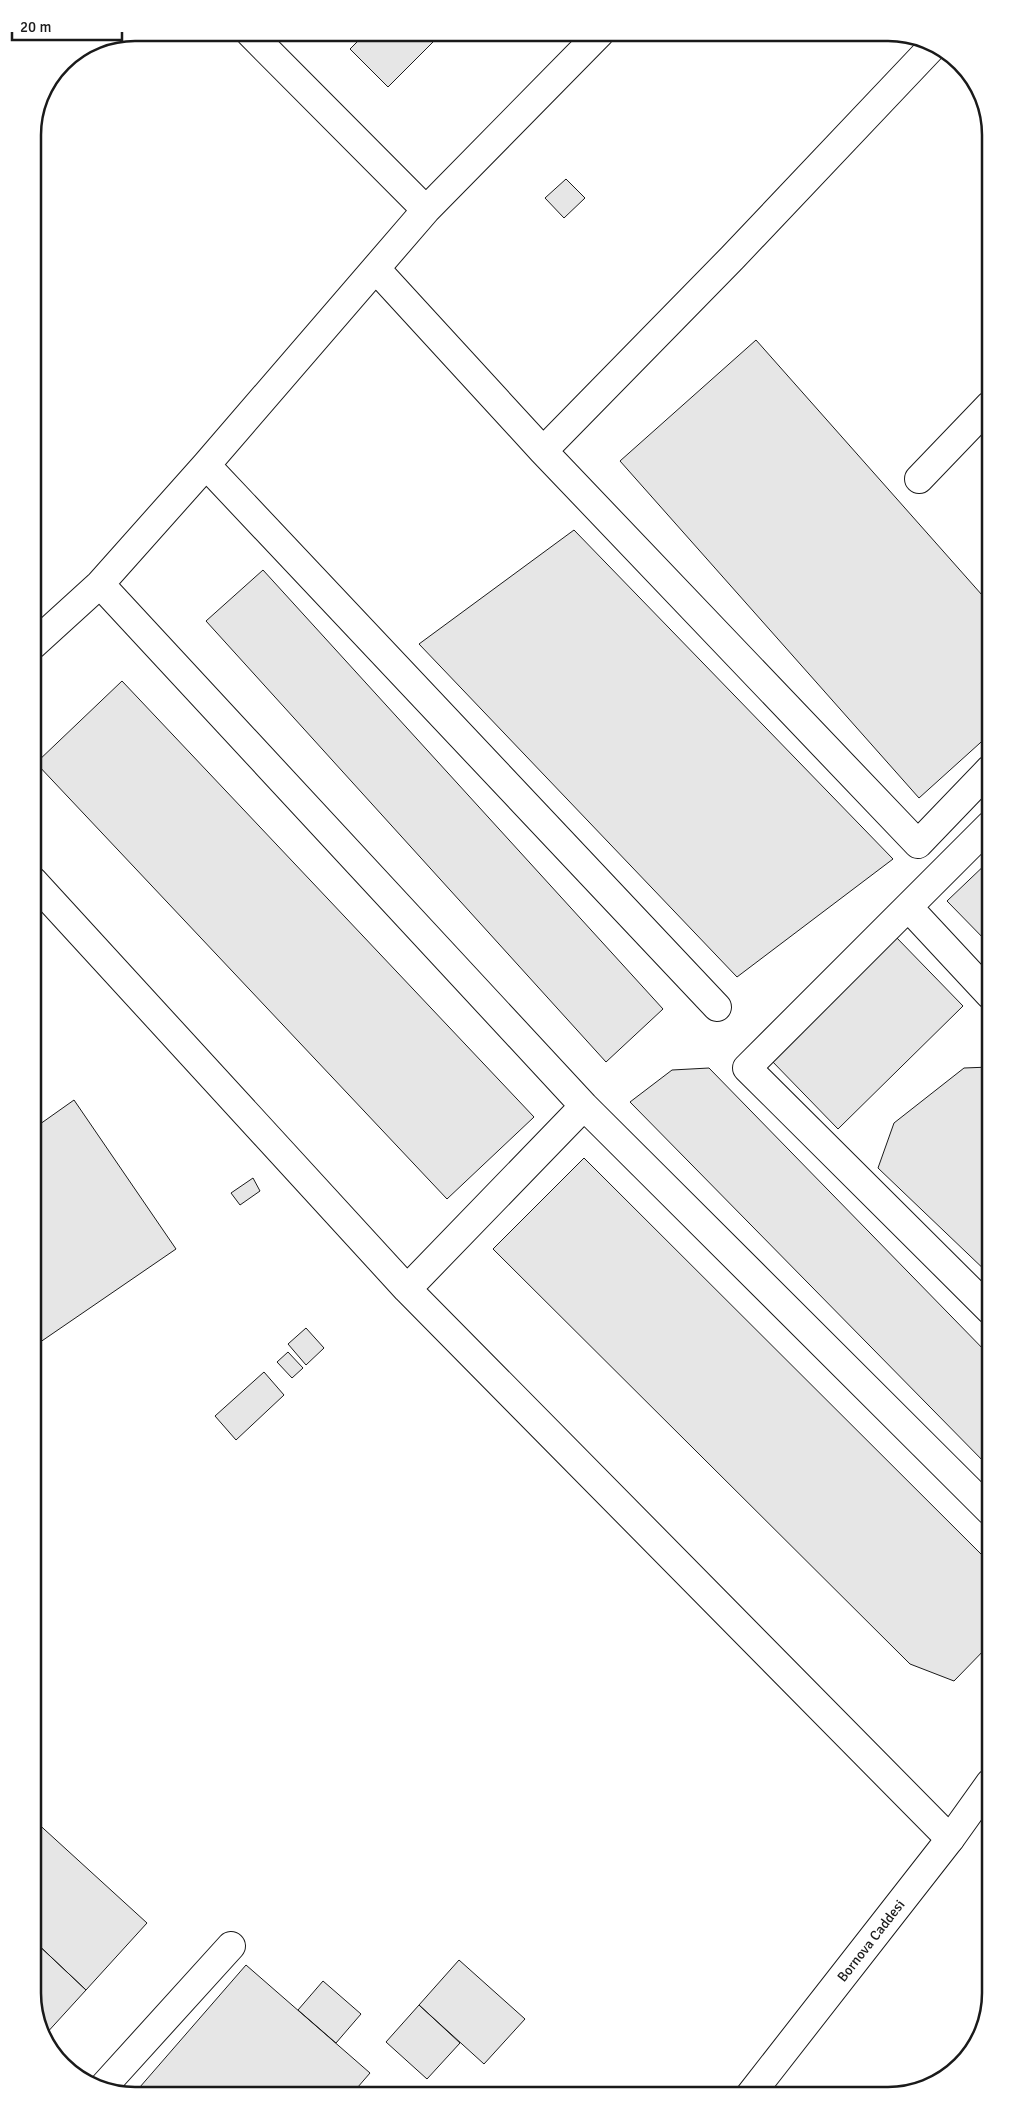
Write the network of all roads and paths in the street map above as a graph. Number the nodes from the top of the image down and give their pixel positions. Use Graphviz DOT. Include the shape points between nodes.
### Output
graph roads {
  1 [pos="259,41"];
  2 [pos="592,41"];
  3 [pos="929,51"];
  4 [pos="426,210"];
  5 [pos="376,269"];
  6 [pos="982,413"];
  7 [pos="543,451"];
  8 [pos="206,465"];
  9 [pos="919,479"];
  10 [pos="100,584"];
  11 [pos="41,638"];
  12 [pos="982,777"];
  13 [pos="982,833"];
  14 [pos="41,891"];
  15 [pos="909,908"];
  16 [pos="982,986"];
  17 [pos="717,1007"];
  18 [pos="584,1106"];
  19 [pos="407,1289"];
  20 [pos="982,1302"];
  21 [pos="982,1504"];
  22 [pos="982,1794"];
  23 [pos="950,1839"];
  24 [pos="231,1946"];
  25 [pos="107,2083"];
  26 [pos="757,2087"];
  1 -- 4 [label="street"];
  2 -- 4 [label="street"];
  3 -- 7 [label="street"];
  4 -- 5 [label="street"];
  5 -- 7 [label="street"];
  5 -- 8 [label="street"];
  6 -- 9 [label="street"];
  7 -- 12 [label="street" via="918,844"];
  8 -- 10 [label="street"];
  8 -- 17 [label="street"];
  10 -- 11 [label="street"];
  10 -- 18 [label="street"];
  13 -- 15 [label="street"];
  14 -- 19 [label="street"];
  15 -- 16 [label="street"];
  15 -- 20 [label="street" via="747,1068"];
  18 -- 19 [label="street"];
  18 -- 21 [label="street"];
  19 -- 23 [label="street"];
  22 -- 23 [label="street, Bornova Caddesi"];
  23 -- 26 [label="street, Bornova Caddesi"];
  24 -- 25 [label="street"];
}
